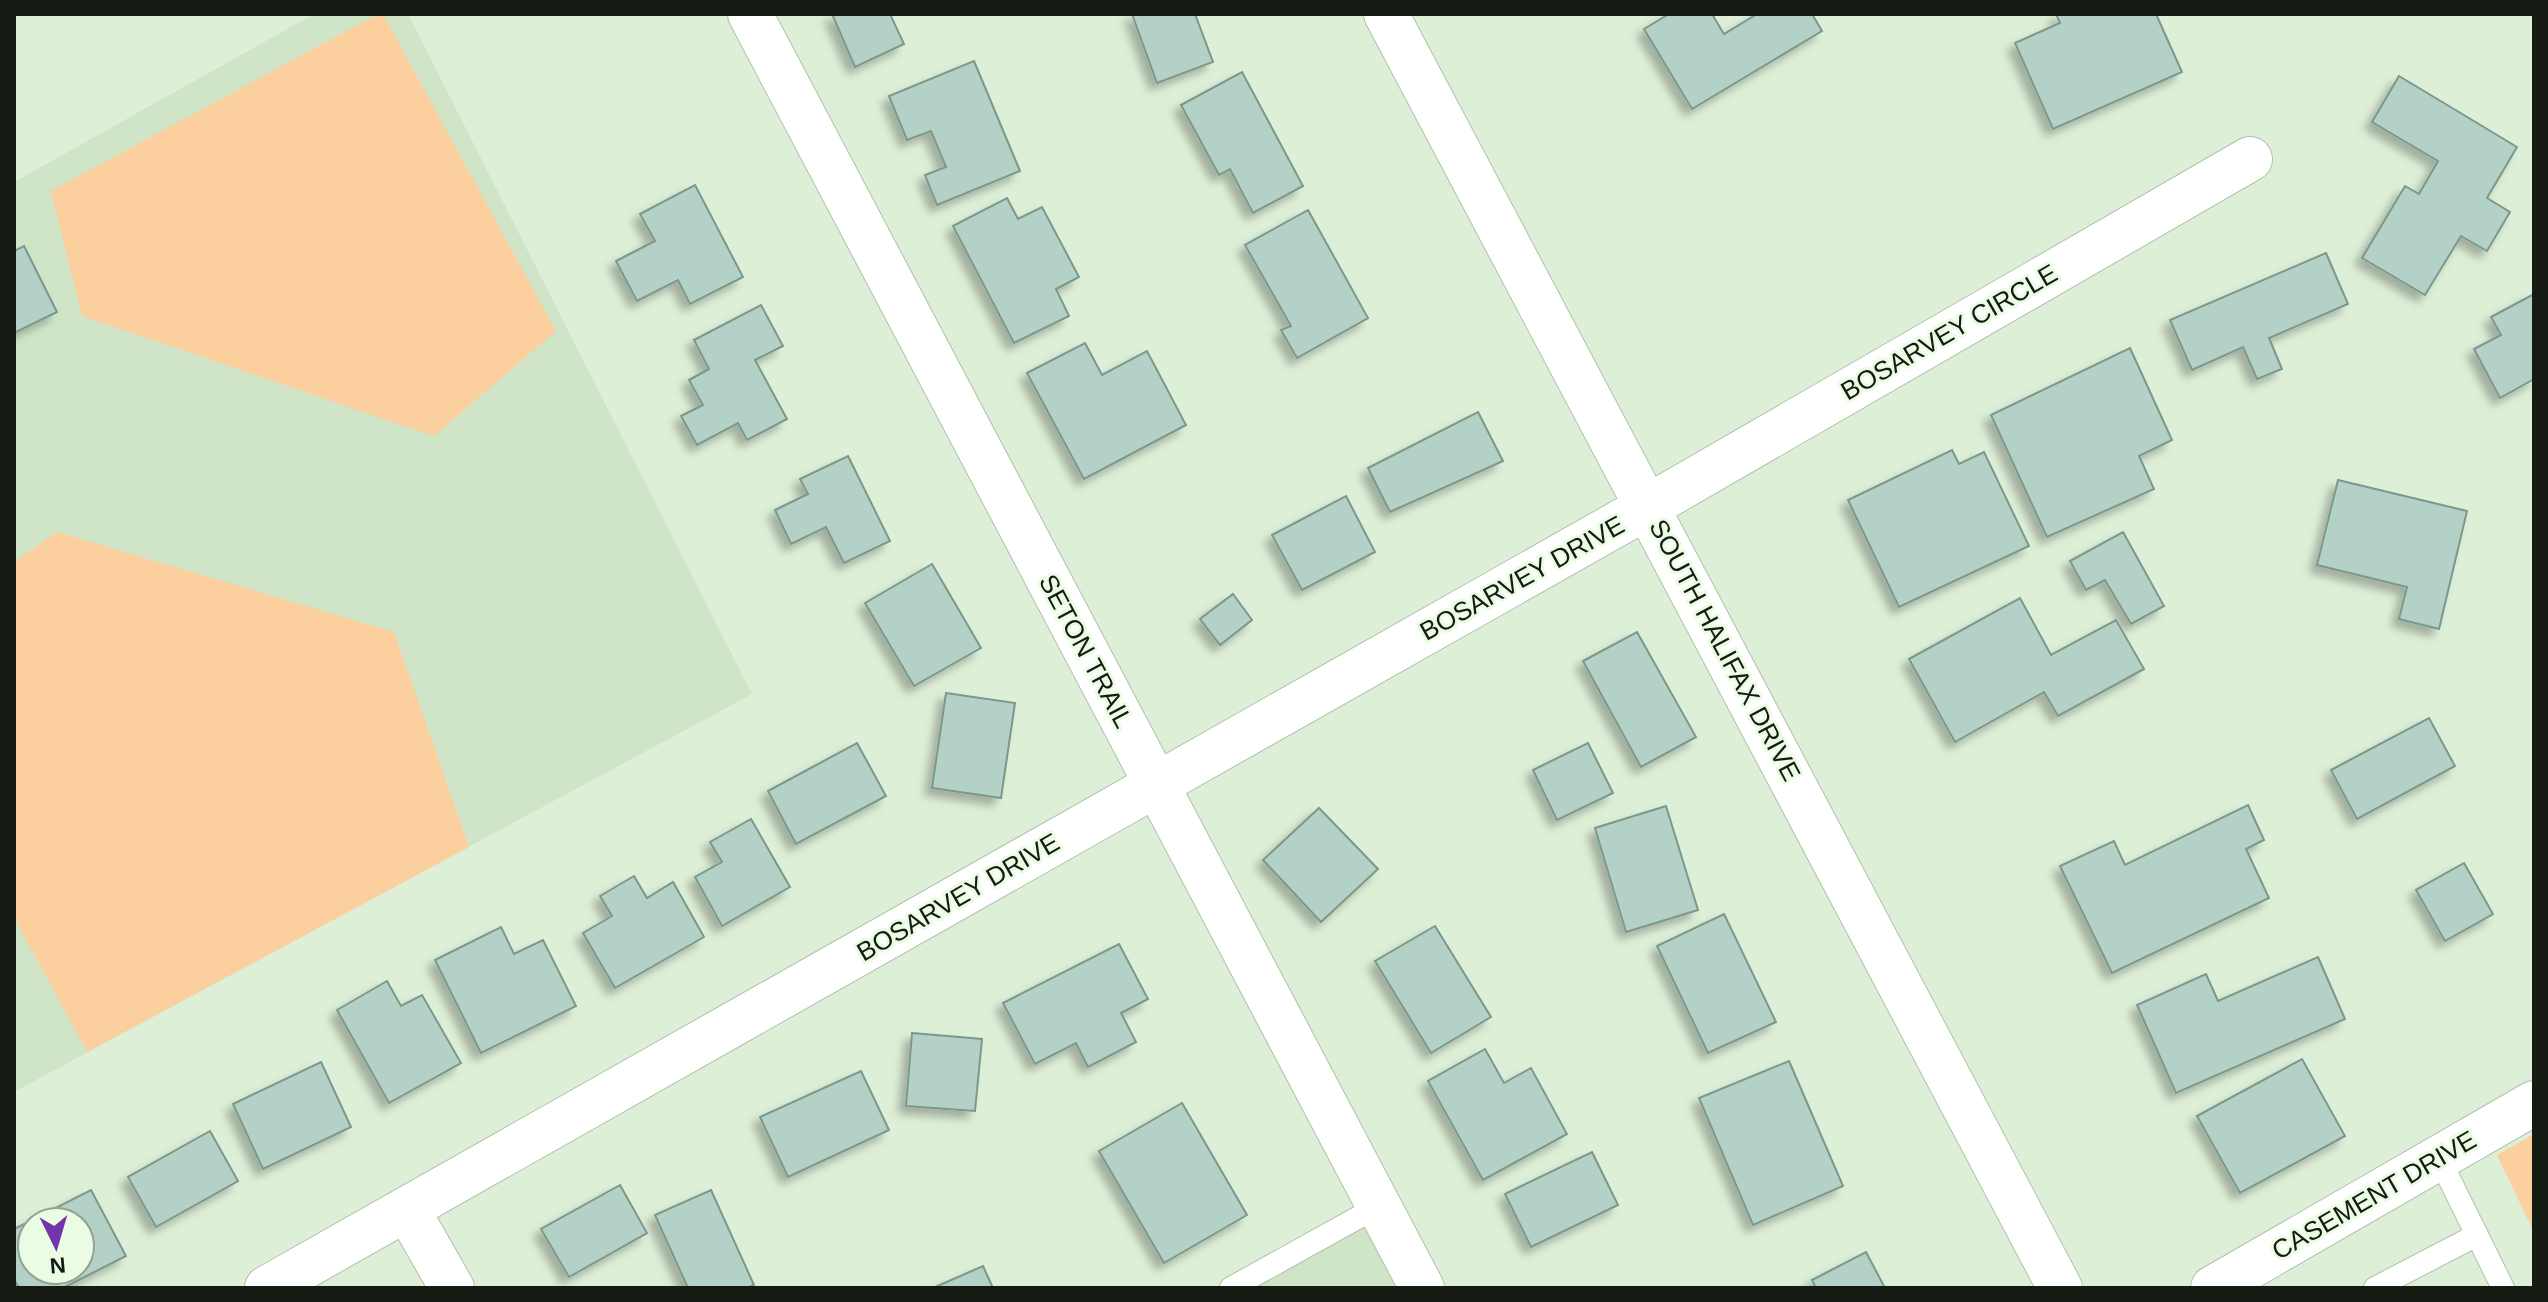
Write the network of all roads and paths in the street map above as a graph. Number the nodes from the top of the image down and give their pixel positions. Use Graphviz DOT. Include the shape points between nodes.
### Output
graph roads {
  1 [pos="750,14"];
  2 [pos="1386,14"];
  3 [pos="2250,159"];
  4 [pos="1649,506"];
  5 [pos="1156,785"];
  6 [pos="2534,1103"];
  7 [pos="2439,1158"];
  8 [pos="1379,1206"];
  9 [pos="408,1211"];
  10 [pos="2477,1235"];
  11 [pos="267,1288"];
  12 [pos="452,1288"];
  13 [pos="1231,1288"];
  14 [pos="1422,1288"];
  15 [pos="2060,1288"];
  16 [pos="2213,1288"];
  17 [pos="2375,1288"];
  18 [pos="2503,1288"];
  1 -- 5 [label="street, SETON TRAIL"];
  2 -- 4 [label="street, SOUTH HALIFAX DRIVE"];
  3 -- 4 [label="street, BOSARVEY CIRCLE"];
  4 -- 5 [label="street, BOSARVEY DRIVE"];
  4 -- 15 [label="street, SOUTH HALIFAX DRIVE"];
  5 -- 8 [label="street, SETON TRAIL"];
  5 -- 9 [label="street, BOSARVEY DRIVE"];
  6 -- 7 [label="street, CASEMENT DRIVE"];
  7 -- 10 [label="lane"];
  7 -- 16 [label="street, CASEMENT DRIVE"];
  8 -- 13 [label="lane"];
  8 -- 14 [label="street, SETON TRAIL"];
  9 -- 11 [label="street, BOSARVEY DRIVE"];
  9 -- 12 [label="street"];
  10 -- 17 [label="lane"];
  10 -- 18 [label="lane"];
}
